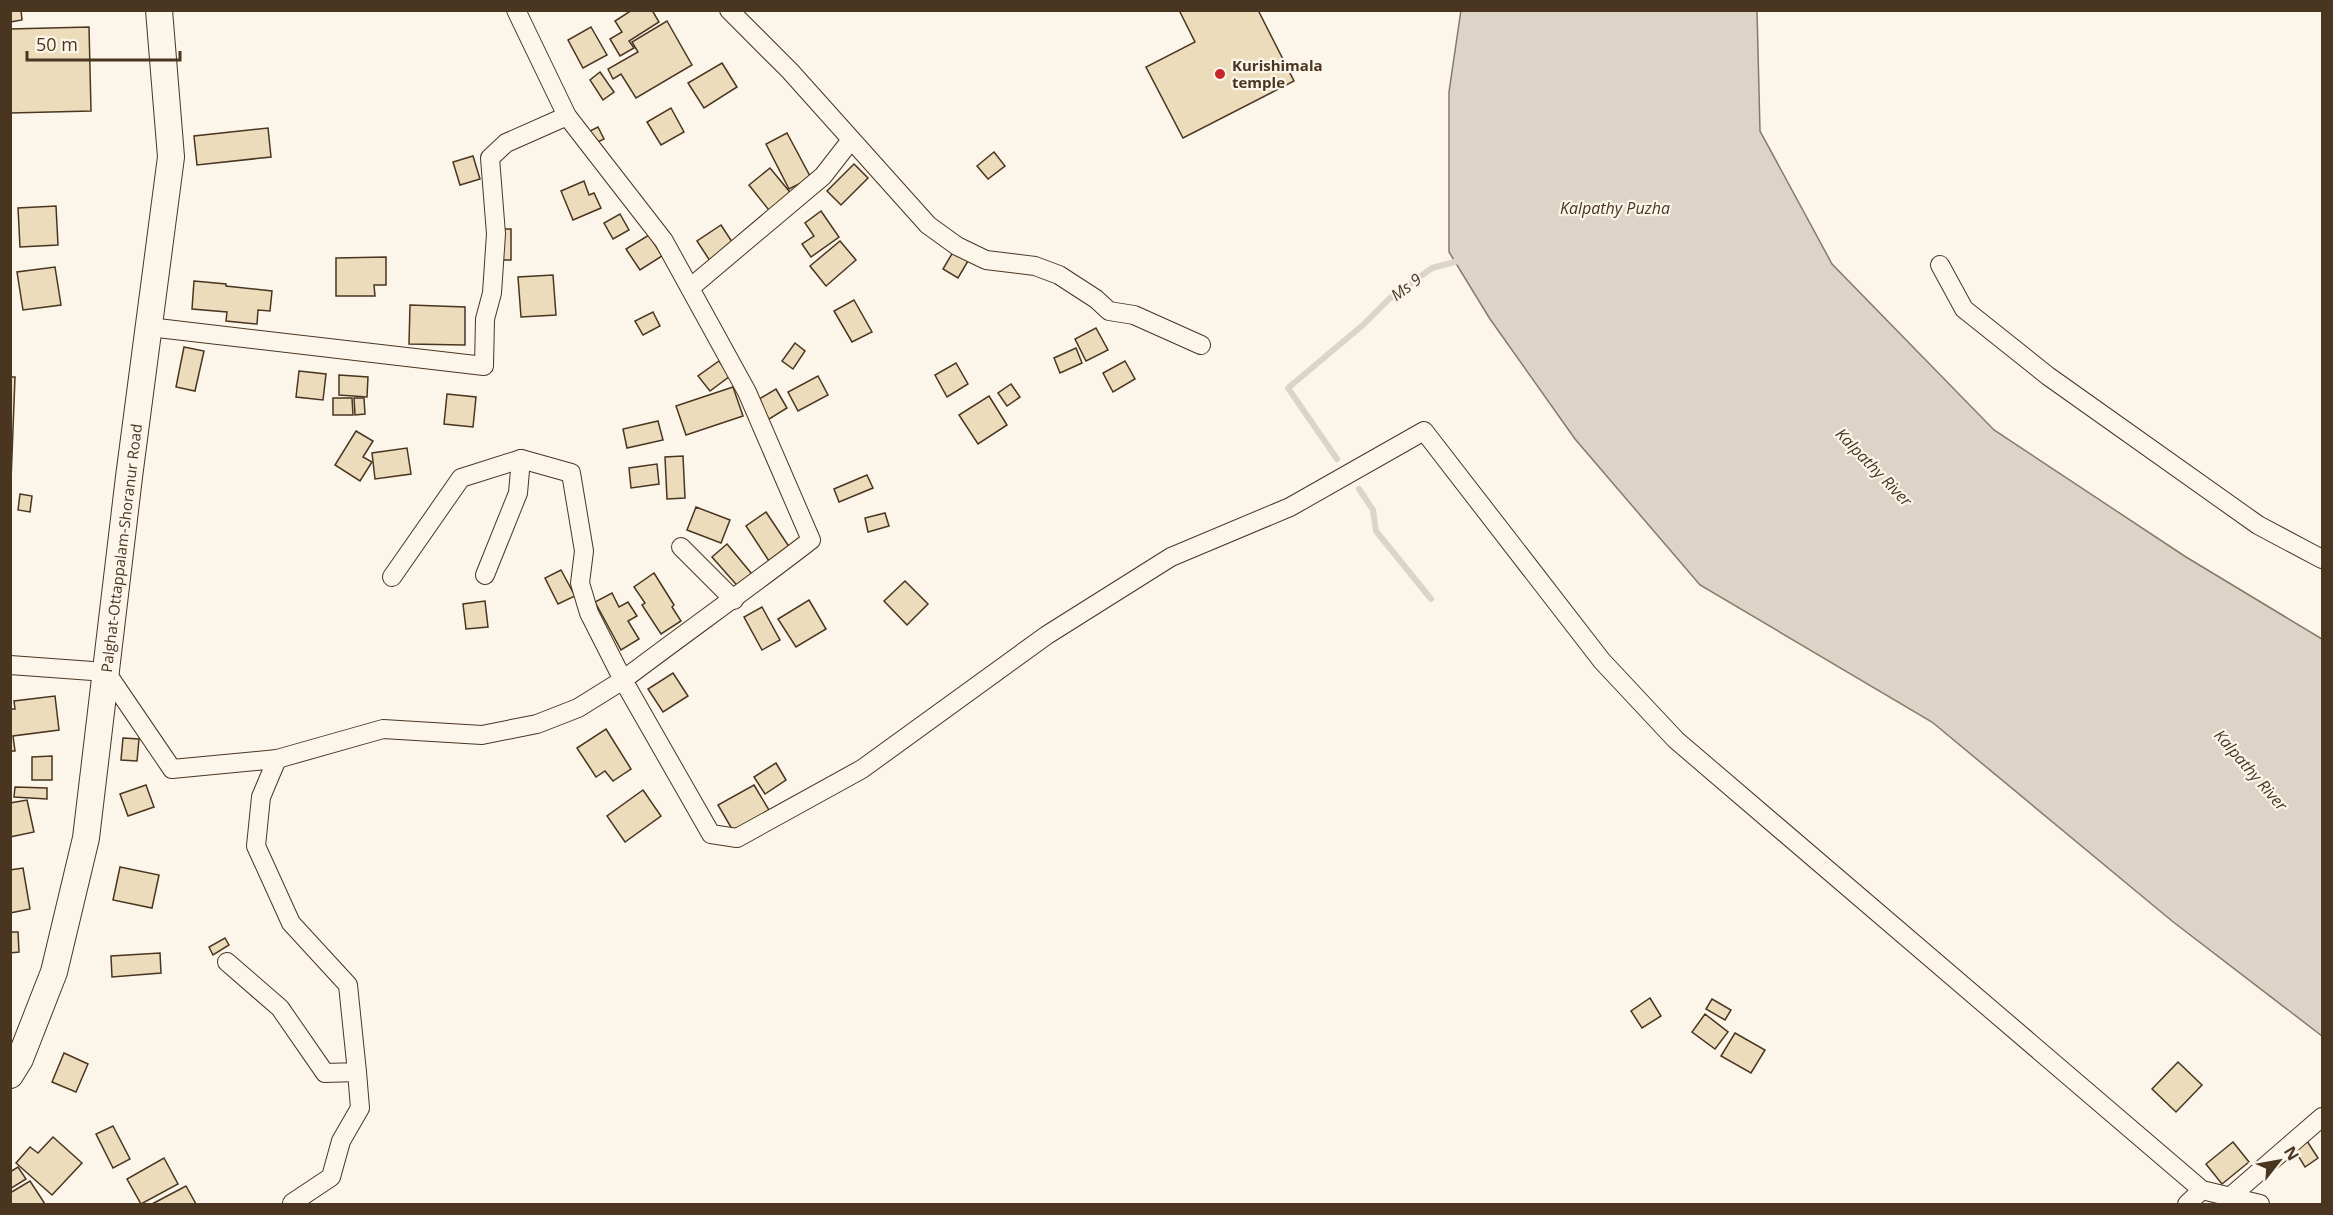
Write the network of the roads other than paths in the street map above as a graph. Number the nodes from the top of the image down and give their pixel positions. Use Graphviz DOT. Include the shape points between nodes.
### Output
graph roads {
  1 [pos="159,10"];
  2 [pos="516,10"];
  3 [pos="729,10"];
  4 [pos="567,116"];
  5 [pos="851,140"];
  6 [pos="1940,265"];
  7 [pos="690,288"];
  8 [pos="149,327"];
  9 [pos="1200,345"];
  10 [pos="521,459"];
  11 [pos="681,547"];
  12 [pos="2322,559"];
  13 [pos="485,575"];
  14 [pos="392,577"];
  15 [pos="734,600"];
  16 [pos="10,666"];
  17 [pos="106,672"];
  18 [pos="622,680"];
  19 [pos="278,759"];
  20 [pos="227,962"];
  21 [pos="357,1072"];
  22 [pos="10,1075"];
  23 [pos="2322,1117"];
  24 [pos="2202,1190"];
  25 [pos="2231,1196"];
  26 [pos="293,1204"];
  27 [pos="2187,1204"];
  28 [pos="2260,1204"];
  1 -- 8 [label="main road, Palghat-Ottappalam-Shoranur Road" via="171,157"];
  2 -- 4 [label="street"];
  3 -- 5 [label="street"];
  4 -- 7 [label="street" via="664,241"];
  4 -- 8 [label="street" via="506,143 490,158 496,234 492,293 485,319 484,366"];
  5 -- 7 [label="street" via="823,176"];
  5 -- 9 [label="street" via="928,225 957,246 986,260 1035,266 1059,275 1109,311 1134,315"];
  6 -- 12 [label="street" via="1964,309 2048,376 2258,525"];
  7 -- 15 [label="street" via="747,392 811,540"];
  8 -- 17 [label="main road, Palghat-Ottappalam-Shoranur Road"];
  10 -- 13 [label="street" via="518,493"];
  10 -- 14 [label="street" via="461,478"];
  10 -- 18 [label="street" via="571,473 584,551 580,583 589,613"];
  11 -- 15 [label="street"];
  15 -- 18 [label="street"];
  16 -- 17 [label="street"];
  17 -- 19 [label="street" via="172,768"];
  17 -- 22 [label="main road, Palghat-Ottappalam-Shoranur Road" via="86,838 54,972"];
  18 -- 19 [label="street" via="578,708 537,724 482,735 383,729"];
  18 -- 24 [label="street" via="711,834 737,837 862,769 1047,635 1171,557 1290,507 1424,431 1602,661 1676,740"];
  19 -- 21 [label="street" via="261,797 256,846 291,923 348,985"];
  20 -- 21 [label="street" via="280,1008 325,1073"];
  21 -- 26 [label="street" via="360,1108 340,1141 331,1176"];
  23 -- 25 [label="street"];
  24 -- 25 [label="street"];
  24 -- 27 [label="street"];
  25 -- 28 [label="street"];
}
